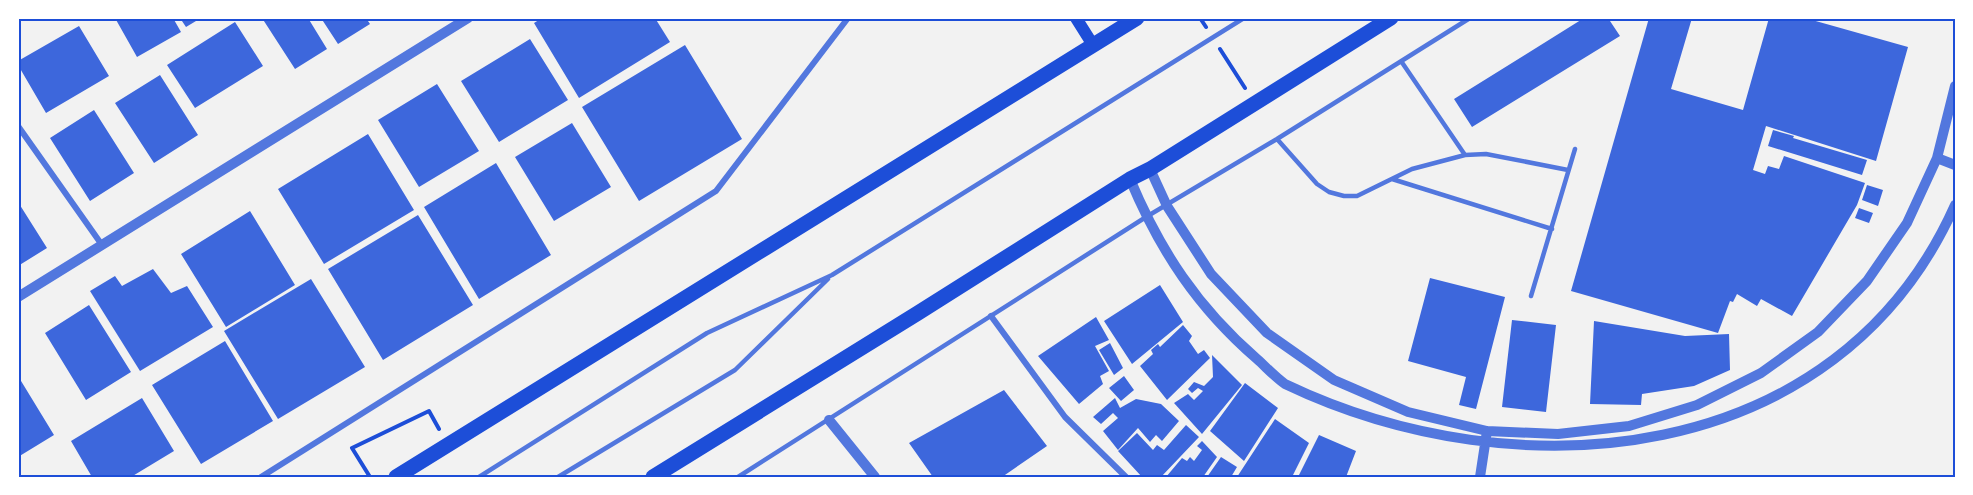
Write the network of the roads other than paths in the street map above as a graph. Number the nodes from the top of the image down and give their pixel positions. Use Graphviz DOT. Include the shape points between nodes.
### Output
graph roads {
  1 [pos="468,18"];
  2 [pos="848,18"];
  3 [pos="1076,18"];
  4 [pos="1137,18"];
  5 [pos="1244,18"];
  6 [pos="1391,18"];
  7 [pos="1470,18"];
  8 [pos="1093,45"];
  9 [pos="1401,61"];
  10 [pos="1955,87"];
  11 [pos="18,126"];
  12 [pos="1277,139"];
  13 [pos="1575,149"];
  14 [pos="1466,155"];
  15 [pos="1937,158"];
  16 [pos="1955,165"];
  17 [pos="1150,170"];
  18 [pos="1568,170"];
  19 [pos="1130,179"];
  20 [pos="1392,179"];
  21 [pos="1955,205"];
  22 [pos="1167,206"];
  23 [pos="1146,217"];
  24 [pos="1552,229"];
  25 [pos="102,245"];
  26 [pos="832,275"];
  27 [pos="1531,296"];
  28 [pos="18,297"];
  29 [pos="991,316"];
  30 [pos="1798,393"];
  31 [pos="1336,416"];
  32 [pos="830,420"];
  33 [pos="1487,431"];
  34 [pos="261,477"];
  35 [pos="396,477"];
  36 [pos="479,477"];
  37 [pos="558,477"];
  38 [pos="653,477"];
  39 [pos="738,477"];
  40 [pos="875,477"];
  41 [pos="1126,477"];
  42 [pos="1480,477"];
  1 -- 25 [label="street"];
  2 -- 34 [label="street" via="716,191"];
  3 -- 8 [label="main road"];
  4 -- 8 [label="main road"];
  5 -- 26 [label="lane"];
  6 -- 17 [label="main road"];
  7 -- 9 [label="lane"];
  8 -- 35 [label="main road"];
  9 -- 12 [label="lane"];
  9 -- 14 [label="lane"];
  10 -- 15 [label="street"];
  11 -- 25 [label="street"];
  12 -- 20 [label="lane" via="1329,192 1357,196"];
  12 -- 22 [label="lane"];
  13 -- 18 [label="lane"];
  14 -- 18 [label="lane" via="1486,154"];
  14 -- 20 [label="lane" via="1412,169"];
  15 -- 16 [label="street"];
  15 -- 33 [label="street" via="1907,223 1867,281 1818,332 1761,373 1697,405 1629,426 1558,434"];
  17 -- 19 [label="main road"];
  17 -- 22 [label="street"];
  18 -- 24 [label="lane"];
  19 -- 23 [label="street"];
  19 -- 38 [label="main road"];
  20 -- 24 [label="lane"];
  21 -- 30 [label="street" via="1939,241 1897,304 1843,360"];
  22 -- 23 [label="lane"];
  22 -- 33 [label="street" via="1211,274 1267,333 1334,380 1408,412"];
  23 -- 29 [label="lane"];
  23 -- 31 [label="street" via="1183,280 1229,335 1283,383"];
  24 -- 27 [label="lane"];
  25 -- 28 [label="street"];
  26 -- 36 [label="lane" via="707,333"];
  26 -- 37 [label="lane" via="735,370"];
  29 -- 32 [label="lane"];
  29 -- 41 [label="street" via="1065,417"];
  32 -- 39 [label="lane"];
  32 -- 40 [label="street"];
  33 -- 42 [label="street"];
}
